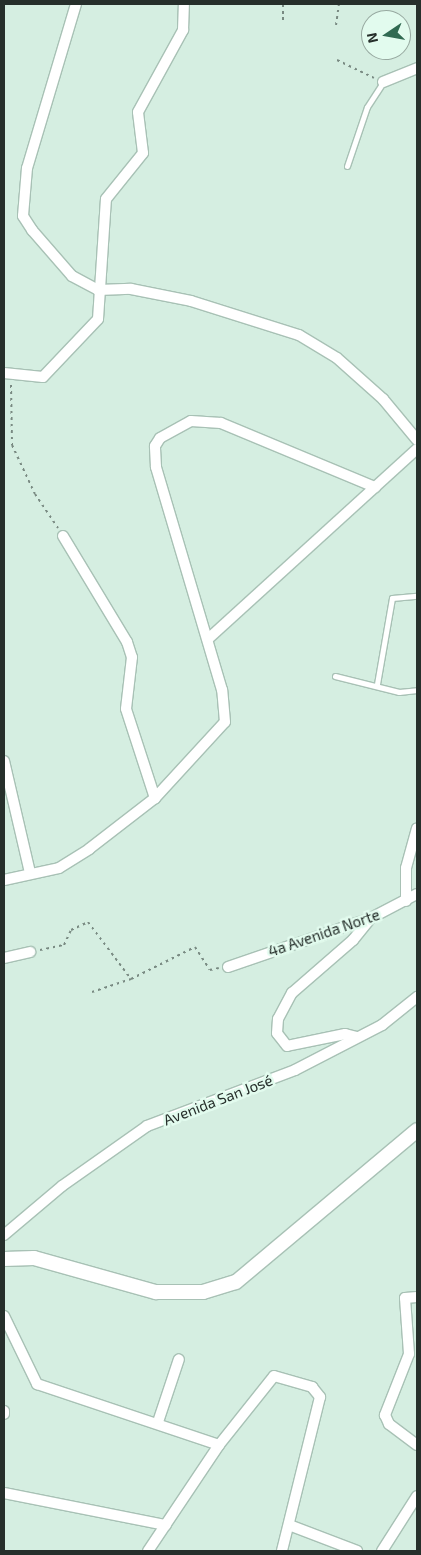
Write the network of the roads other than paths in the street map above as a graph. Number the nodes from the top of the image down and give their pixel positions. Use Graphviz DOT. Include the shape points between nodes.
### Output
graph roads {
  1 [pos="76,4"];
  2 [pos="184,4"];
  3 [pos="417,68"];
  4 [pos="383,82"];
  5 [pos="347,166"];
  6 [pos="98,290"];
  7 [pos="7,374"];
  8 [pos="417,440"];
  9 [pos="417,449"];
  10 [pos="375,487"];
  11 [pos="63,536"];
  12 [pos="417,596"];
  13 [pos="208,639"];
  14 [pos="335,676"];
  15 [pos="377,684"];
  16 [pos="417,690"];
  17 [pos="4,761"];
  18 [pos="155,798"];
  19 [pos="417,828"];
  20 [pos="30,873"];
  21 [pos="4,880"];
  22 [pos="417,894"];
  23 [pos="406,901"];
  24 [pos="372,918"];
  25 [pos="30,952"];
  26 [pos="4,958"];
  27 [pos="228,967"];
  28 [pos="417,997"];
  29 [pos="357,1037"];
  30 [pos="417,1130"];
  31 [pos="4,1235"];
  32 [pos="4,1259"];
  33 [pos="417,1297"];
  34 [pos="4,1316"];
  35 [pos="179,1359"];
  36 [pos="158,1422"];
  37 [pos="219,1445"];
  38 [pos="417,1445"];
  39 [pos="4,1493"];
  40 [pos="417,1496"];
  41 [pos="166,1525"];
  42 [pos="289,1525"];
  43 [pos="148,1551"];
  44 [pos="282,1551"];
  45 [pos="357,1551"];
  46 [pos="382,1551"];
  1 -- 6 [label="street" via="27,168 23,216 72,276"];
  2 -- 6 [label="street" via="183,30 138,112 144,153 106,199"];
  3 -- 4 [label="street"];
  4 -- 5 [label="lane" via="367,107"];
  6 -- 7 [label="street" via="98,319 69,353 43,377"];
  6 -- 8 [label="street" via="131,289 191,301 299,335 336,358 384,399"];
  9 -- 10 [label="street"];
  10 -- 13 [label="street"];
  10 -- 13 [label="street" via="221,423 191,422 160,438 155,446 156,467"];
  11 -- 18 [label="street" via="127,642 132,657 126,708"];
  12 -- 15 [label="lane" via="392,598"];
  13 -- 18 [label="street" via="227,708 225,722"];
  14 -- 15 [label="lane"];
  15 -- 16 [label="lane" via="399,692"];
  17 -- 20 [label="street"];
  18 -- 20 [label="street" via="59,868"];
  19 -- 23 [label="street" via="406,868"];
  20 -- 21 [label="street"];
  22 -- 23 [label="street, 4a Avenida Norte"];
  23 -- 24 [label="street, 4a Avenida Norte"];
  24 -- 27 [label="street, 4a Avenida Norte"];
  24 -- 29 [label="street" via="353,940 292,993 278,1018 277,1033 286,1046 344,1034"];
  25 -- 26 [label="street"];
  28 -- 29 [label="street, Avenida San José" via="382,1025"];
  29 -- 31 [label="street, Avenida San José" via="295,1070 147,1126 62,1186"];
  30 -- 32 [label="main road" via="236,1282 203,1292 156,1292 34,1258"];
  33 -- 38 [label="street" via="405,1298 408,1354 385,1415 389,1424"];
  34 -- 36 [label="street" via="38,1384"];
  35 -- 36 [label="street"];
  36 -- 37 [label="street"];
  37 -- 41 [label="street"];
  37 -- 42 [label="street" via="274,1376 312,1387 320,1397 320,1410"];
  39 -- 41 [label="street"];
  40 -- 46 [label="street"];
  41 -- 43 [label="street"];
  42 -- 44 [label="street"];
  42 -- 45 [label="street"];
}
